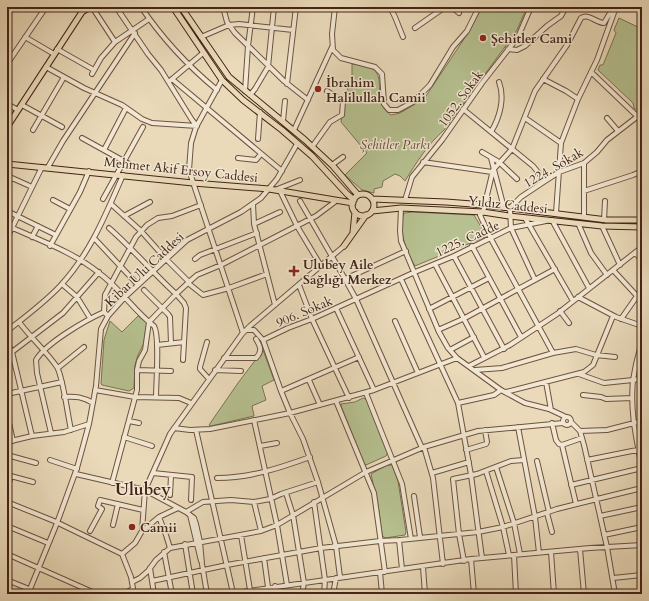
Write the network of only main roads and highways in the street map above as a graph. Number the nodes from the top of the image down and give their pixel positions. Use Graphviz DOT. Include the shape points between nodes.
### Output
graph roads {
  1 [pos="91,7"];
  2 [pos="173,7"];
  3 [pos="181,7"];
  4 [pos="82,10"];
  5 [pos="7,127"];
  6 [pos="7,164"];
  7 [pos="358,195"];
  8 [pos="372,199"];
  9 [pos="353,201"];
  10 [pos="372,211"];
  11 [pos="355,212"];
  12 [pos="366,215"];
  13 [pos="642,220"];
  14 [pos="642,227"];
  15 [pos="353,233"];
  16 [pos="344,246"];
  1 -- 4 [label="main road"];
  2 -- 9 [label="main road" via="222,80 320,163"];
  3 -- 7 [label="main road" via="229,77 294,130"];
  4 -- 5 [label="main road"];
  6 -- 9 [label="main road, Mehmet Akif Ersoy Caddesi" via="268,189 336,201"];
  7 -- 8 [label="main road, Yıldız Caddesi" via="367,195"];
  7 -- 9 [label="main road"];
  8 -- 10 [label="main road"];
  8 -- 13 [label="main road, Yıldız Caddesi" via="485,205 604,220"];
  9 -- 11 [label="main road"];
  10 -- 12 [label="main road, Yıldız Caddesi"];
  10 -- 14 [label="main road, Yıldız Caddesi" via="401,208 483,212 602,226"];
  11 -- 12 [label="main road"];
  11 -- 15 [label="main road"];
  12 -- 15 [label="main road"];
  15 -- 16 [label="main road"];
}
